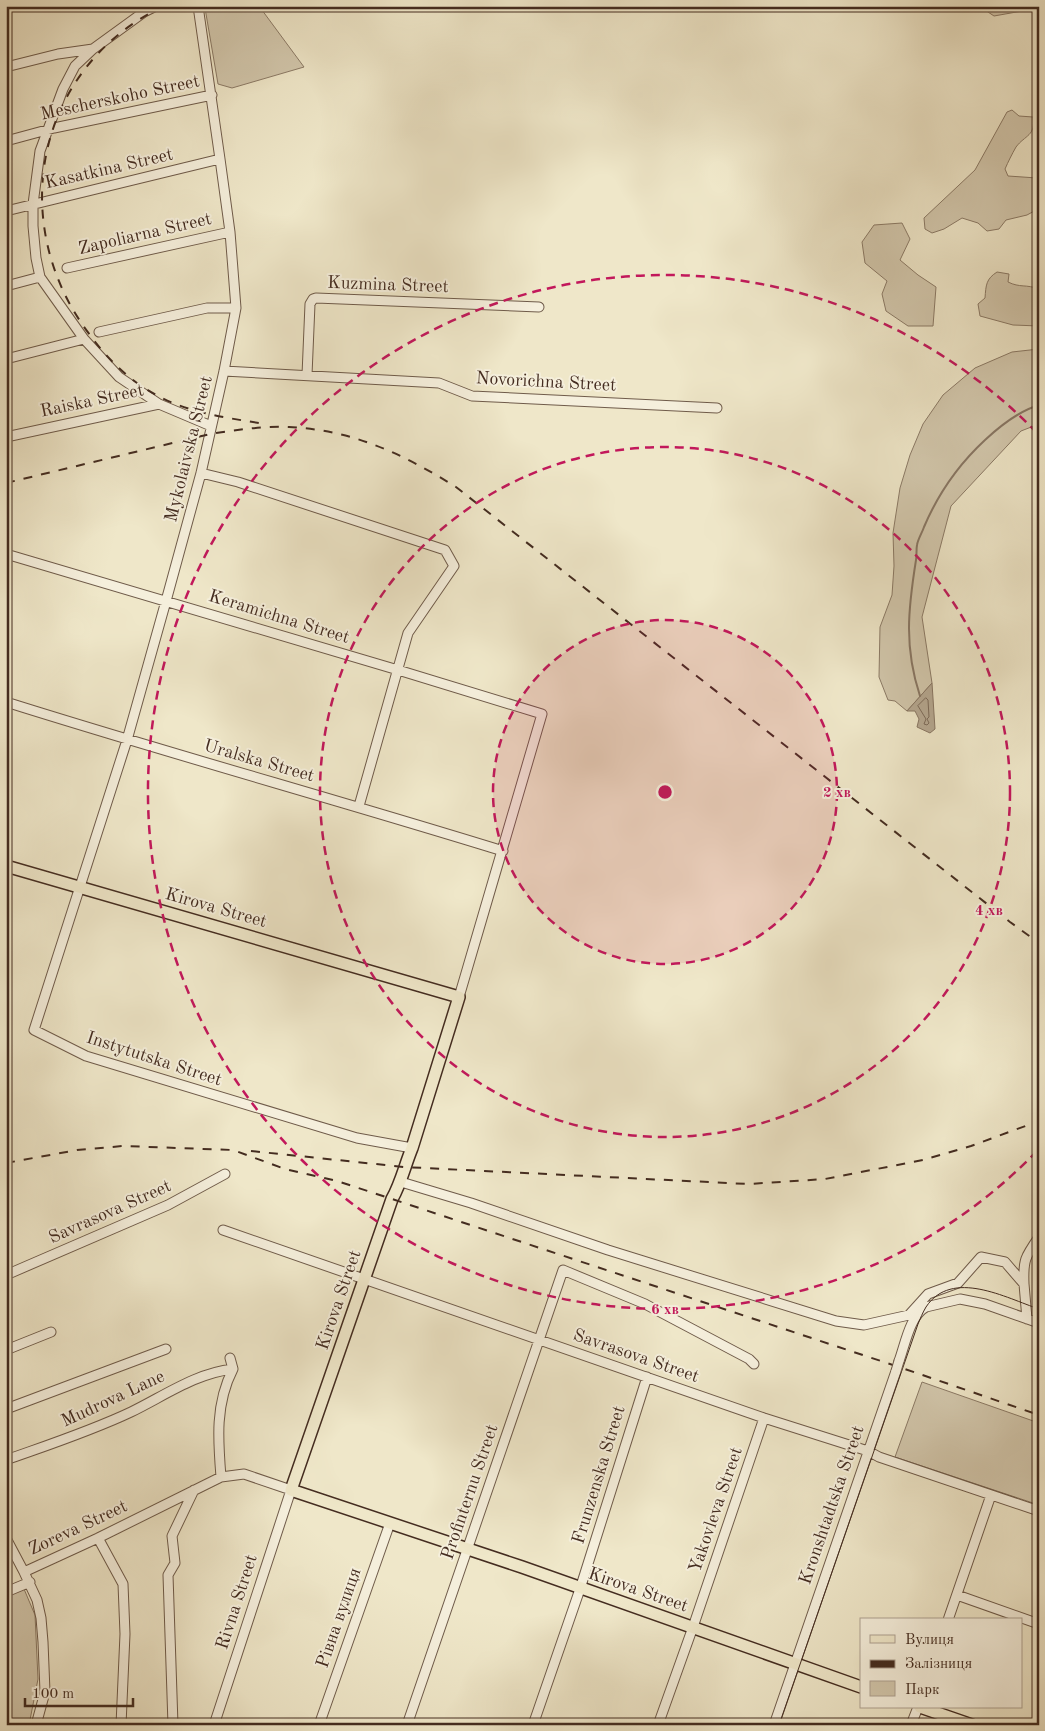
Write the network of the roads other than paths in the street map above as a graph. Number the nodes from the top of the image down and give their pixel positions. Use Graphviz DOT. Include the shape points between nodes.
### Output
graph roads {
  1 [pos="156,6"];
  2 [pos="198,6"];
  3 [pos="93,49"];
  4 [pos="6,67"];
  5 [pos="212,95"];
  6 [pos="47,130"];
  7 [pos="6,141"];
  8 [pos="220,160"];
  9 [pos="33,204"];
  10 [pos="6,212"];
  11 [pos="230,232"];
  12 [pos="67,268"];
  13 [pos="40,278"];
  14 [pos="6,286"];
  15 [pos="539,307"];
  16 [pos="236,308"];
  17 [pos="100,332"];
  18 [pos="84,339"];
  19 [pos="6,359"];
  20 [pos="224,371"];
  21 [pos="307,375"];
  22 [pos="159,404"];
  23 [pos="717,408"];
  24 [pos="211,426"];
  25 [pos="6,437"];
  26 [pos="201,473"];
  27 [pos="6,554"];
  28 [pos="166,601"];
  29 [pos="398,670"];
  30 [pos="6,702"];
  31 [pos="127,740"];
  32 [pos="359,806"];
  33 [pos="503,851"];
  34 [pos="6,866"];
  35 [pos="80,887"];
  36 [pos="459,997"];
  37 [pos="412,1148"];
  38 [pos="225,1174"];
  39 [pos="401,1182"];
  40 [pos="222,1230"];
  41 [pos="1039,1237"];
  42 [pos="6,1275"];
  43 [pos="365,1279"];
  44 [pos="1024,1284"];
  45 [pos="1027,1319"];
  46 [pos="1039,1323"];
  47 [pos="51,1332"];
  48 [pos="539,1339"];
  49 [pos="166,1349"];
  50 [pos="6,1350"];
  51 [pos="230,1358"];
  52 [pos="754,1364"];
  53 [pos="233,1369"];
  54 [pos="647,1377"];
  55 [pos="6,1409"];
  56 [pos="764,1418"];
  57 [pos="868,1450"];
  58 [pos="6,1460"];
  59 [pos="221,1477"];
  60 [pos="194,1490"];
  61 [pos="291,1490"];
  62 [pos="991,1495"];
  63 [pos="1039,1511"];
  64 [pos="390,1522"];
  65 [pos="6,1538"];
  66 [pos="98,1538"];
  67 [pos="467,1549"];
  68 [pos="24,1572"];
  69 [pos="30,1582"];
  70 [pos="580,1589"];
  71 [pos="6,1592"];
  72 [pos="957,1595"];
  73 [pos="949,1618"];
  74 [pos="1039,1624"];
  75 [pos="693,1627"];
  76 [pos="795,1665"];
  77 [pos="860,1687"];
  78 [pos="919,1708"];
  79 [pos="922,1708"];
  80 [pos="36,1725"];
  81 [pos="121,1725"];
  82 [pos="173,1725"];
  83 [pos="214,1725"];
  84 [pos="319,1725"];
  85 [pos="407,1725"];
  86 [pos="533,1725"];
  87 [pos="658,1725"];
  88 [pos="774,1725"];
  89 [pos="912,1725"];
  90 [pos="972,1725"];
  1 -- 3 [label="street"];
  2 -- 5 [label="street, Mykolaivska Street"];
  3 -- 4 [label="street"];
  3 -- 6 [label="street" via="75,66"];
  5 -- 6 [label="street, Mescherskoho Street"];
  5 -- 8 [label="street, Mykolaivska Street"];
  6 -- 7 [label="street, Mescherskoho Street"];
  6 -- 9 [label="street" via="40,151"];
  8 -- 9 [label="street, Kasatkina Street"];
  8 -- 11 [label="street, Mykolaivska Street"];
  9 -- 10 [label="street, Kasatkina Street"];
  9 -- 13 [label="street"];
  11 -- 12 [label="street, Zapoliarna Street"];
  11 -- 16 [label="street, Mykolaivska Street"];
  13 -- 14 [label="street"];
  13 -- 18 [label="street"];
  15 -- 21 [label="street, Kuzmina Street" via="316,298 310,304"];
  16 -- 17 [label="street" via="208,308"];
  16 -- 20 [label="street, Mykolaivska Street"];
  18 -- 19 [label="street"];
  18 -- 22 [label="street" via="119,377"];
  20 -- 21 [label="street, Novorichna Street"];
  20 -- 24 [label="street, Mykolaivska Street"];
  21 -- 23 [label="street, Novorichna Street" via="439,383 472,396"];
  22 -- 24 [label="street, Raiska Street"];
  22 -- 25 [label="street, Raiska Street"];
  24 -- 26 [label="street, Mykolaivska Street"];
  26 -- 28 [label="street, Mykolaivska Street"];
  26 -- 29 [label="street" via="238,482 446,550 454,566 408,633"];
  27 -- 28 [label="street, Keramichna Street"];
  28 -- 29 [label="street, Keramichna Street"];
  28 -- 31 [label="street, Mykolaivska Street"];
  29 -- 32 [label="street"];
  29 -- 33 [label="street, Keramichna Street" via="542,714"];
  30 -- 31 [label="street, Uralska Street"];
  31 -- 32 [label="street, Uralska Street"];
  31 -- 35 [label="street, Mykolaivska Street"];
  32 -- 33 [label="street, Uralska Street"];
  33 -- 36 [label="street"];
  34 -- 35 [label="main road, Kirova Street"];
  35 -- 36 [label="main road, Kirova Street"];
  35 -- 37 [label="street, Instytutska Street" via="34,1030 86,1056 357,1138"];
  36 -- 37 [label="main road, Kirova Street"];
  37 -- 39 [label="main road, Kirova Street"];
  38 -- 42 [label="street, Savrasova Street" via="168,1206"];
  39 -- 43 [label="main road, Kirova Street" via="392,1199"];
  39 -- 44 [label="street" via="836,1321 864,1325 909,1315 928,1294 958,1283 981,1257 1005,1262"];
  40 -- 43 [label="street, Savrasova Street"];
  41 -- 44 [label="street" via="1023,1264"];
  43 -- 48 [label="street, Savrasova Street"];
  43 -- 61 [label="main road, Kirova Street"];
  44 -- 45 [label="street"];
  45 -- 46 [label="street, Kronshtadtska Street"];
  45 -- 57 [label="street, Kronshtadtska Street, bridge" via="960,1299 921,1309 914,1318"];
  47 -- 50 [label="street"];
  48 -- 52 [label="street, Profinternu Street" via="563,1270 645,1304"];
  48 -- 54 [label="street, Savrasova Street"];
  48 -- 67 [label="street, Profinternu Street"];
  49 -- 55 [label="street"];
  51 -- 53 [label="street"];
  53 -- 58 [label="street, Mudrova Lane" via="180,1386 91,1430"];
  53 -- 59 [label="street" via="226,1383 218,1428"];
  54 -- 56 [label="street, Savrasova Street"];
  54 -- 70 [label="street, Frunzenska Street"];
  56 -- 57 [label="street, Savrasova Street"];
  56 -- 75 [label="street, Yakovleva Street"];
  57 -- 62 [label="street, Savrasova Street" via="879,1457"];
  57 -- 76 [label="street, Kronshtadtska Street"];
  59 -- 60 [label="street, Zoreva Street"];
  59 -- 61 [label="street, Zoreva Street" via="244,1474"];
  60 -- 66 [label="street, Zoreva Street"];
  60 -- 82 [label="street" via="172,1536 176,1563 168,1574"];
  61 -- 64 [label="main road, Kirova Street"];
  61 -- 83 [label="street, Rivna Street"];
  62 -- 63 [label="street, Savrasova Street"];
  62 -- 72 [label="street"];
  64 -- 67 [label="main road, Kirova Street"];
  64 -- 84 [label="street, Рівна вулиця"];
  65 -- 68 [label="street"];
  66 -- 68 [label="street, Zoreva Street"];
  66 -- 81 [label="street" via="123,1584 125,1634"];
  67 -- 70 [label="main road, Kirova Street"];
  67 -- 85 [label="street, Profinternu Street"];
  68 -- 69 [label="street, Zoreva Street"];
  69 -- 71 [label="street"];
  69 -- 80 [label="street, Zoreva Street" via="41,1618 45,1662 45,1692"];
  70 -- 75 [label="main road, Kirova Street"];
  70 -- 86 [label="street, Frunzenska Street"];
  72 -- 73 [label="street"];
  72 -- 74 [label="street"];
  75 -- 76 [label="main road, Kirova Street"];
  75 -- 87 [label="street, Yakovleva Street"];
  76 -- 77 [label="main road, Kirova Street"];
  76 -- 88 [label="street, Kronshtadtska Street"];
  78 -- 89 [label="street"];
  79 -- 90 [label="main road"];
}
